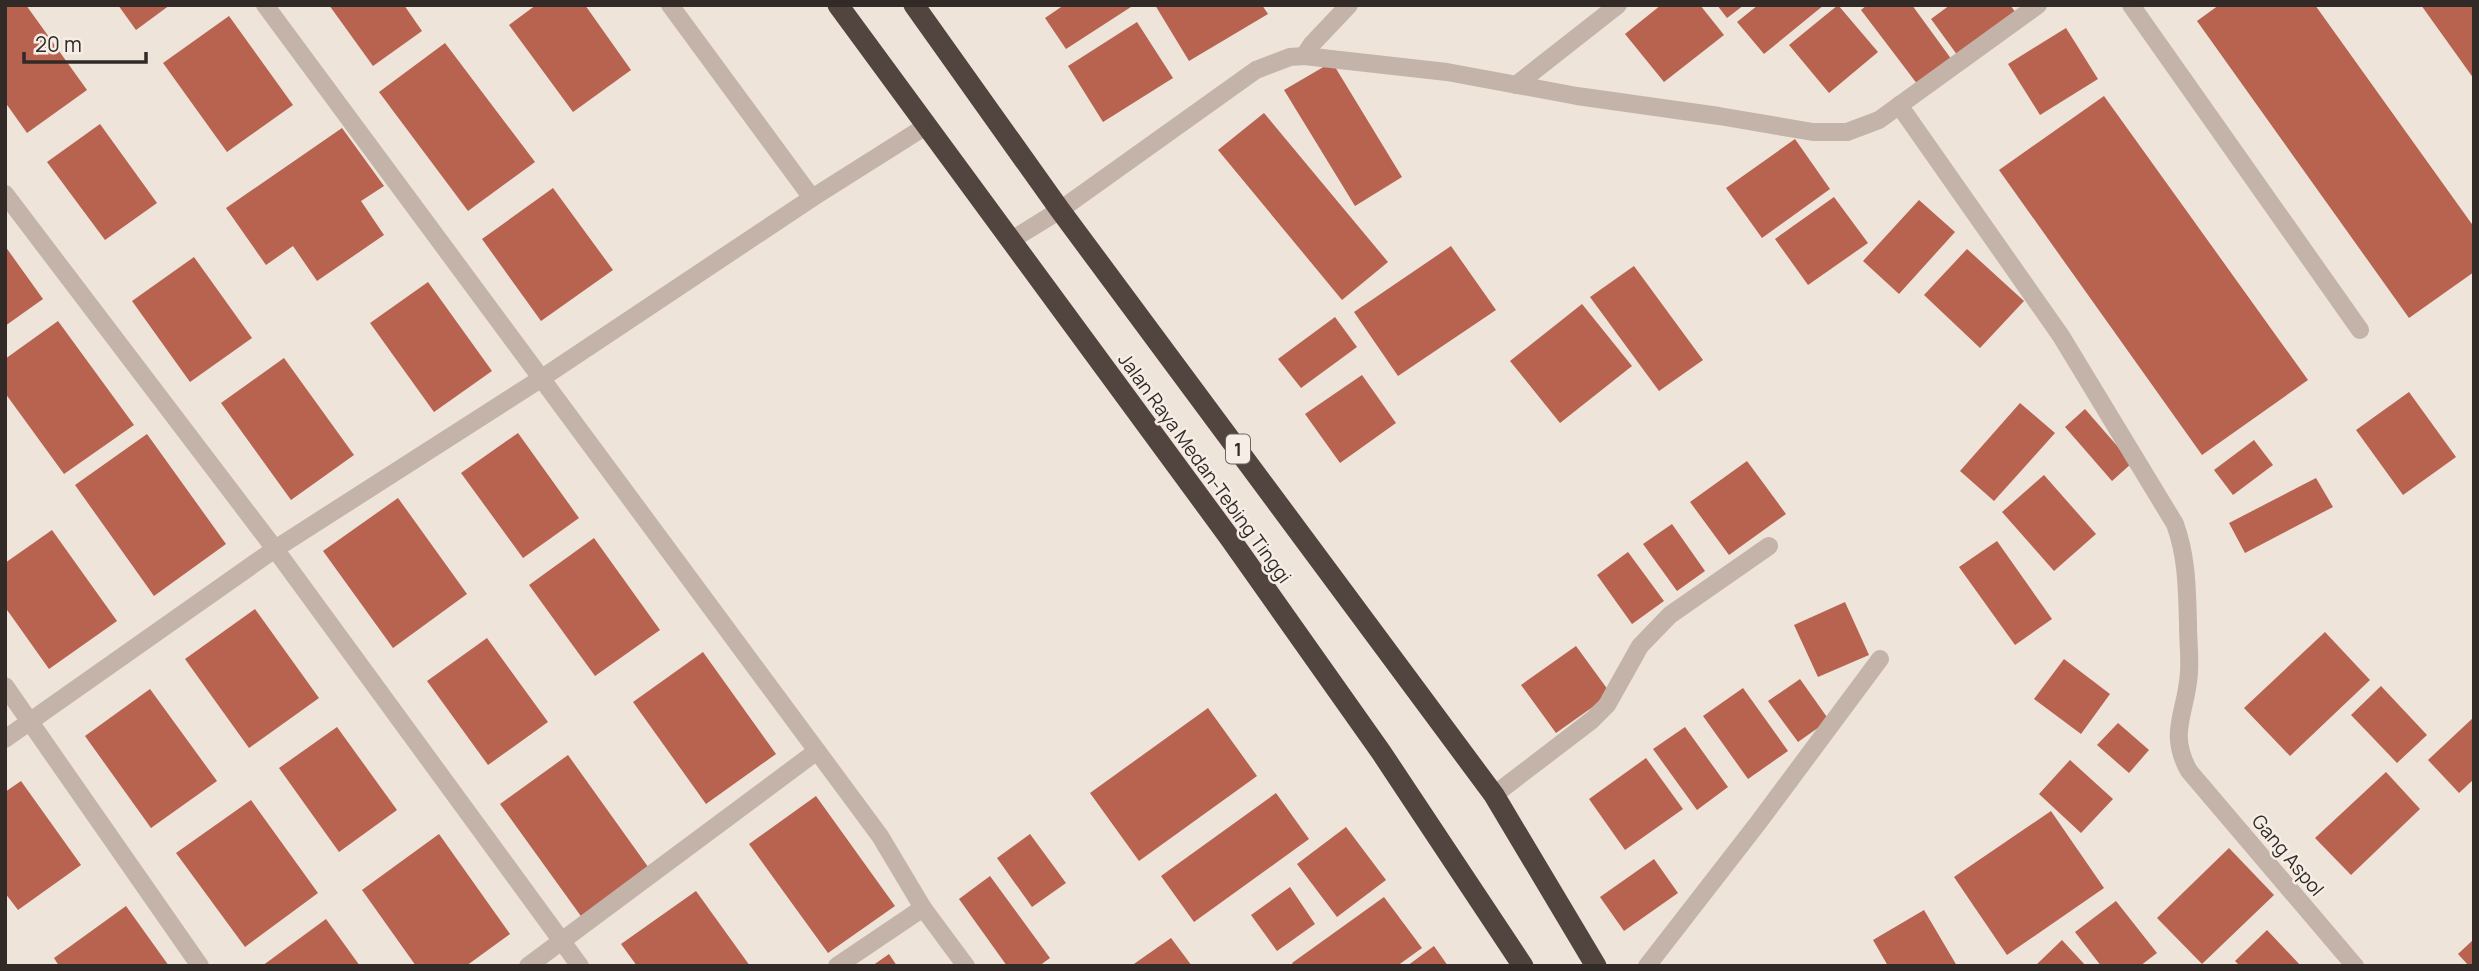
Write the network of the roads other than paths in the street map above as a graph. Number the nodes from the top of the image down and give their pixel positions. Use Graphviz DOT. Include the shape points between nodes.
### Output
graph roads {
  1 [pos="265,5"];
  2 [pos="670,5"];
  3 [pos="838,5"];
  4 [pos="914,5"];
  5 [pos="1349,5"];
  6 [pos="1618,5"];
  7 [pos="2038,5"];
  8 [pos="2131,5"];
  9 [pos="1304,56"];
  10 [pos="1516,85"];
  11 [pos="1899,106"];
  12 [pos="926,126"];
  13 [pos="5,194"];
  14 [pos="812,198"];
  15 [pos="1060,210"];
  16 [pos="1010,241"];
  17 [pos="2360,330"];
  18 [pos="542,378"];
  19 [pos="1769,546"];
  20 [pos="275,549"];
  21 [pos="1880,659"];
  22 [pos="5,686"];
  23 [pos="30,721"];
  24 [pos="5,739"];
  25 [pos="817,751"];
  26 [pos="1494,795"];
  27 [pos="923,908"];
  28 [pos="562,942"];
  29 [pos="200,966"];
  30 [pos="528,966"];
  31 [pos="580,966"];
  32 [pos="837,966"];
  33 [pos="966,966"];
  34 [pos="1523,966"];
  35 [pos="1596,966"];
  36 [pos="1647,966"];
  37 [pos="2355,966"];
  1 -- 18 [label="street"];
  2 -- 14 [label="street"];
  3 -- 12 [label="highway, Jalan Raya Medan-Tebing Tinggi"];
  4 -- 15 [label="highway, Jalan Raya Medan-Tebing Tinggi / 1"];
  5 -- 9 [label="street"];
  6 -- 10 [label="street"];
  7 -- 11 [label="street"];
  8 -- 17 [label="street"];
  9 -- 10 [label="street" via="1447,72"];
  9 -- 15 [label="street" via="1256,69"];
  10 -- 11 [label="street" via="1813,132 1847,132 1879,120"];
  11 -- 37 [label="street, Gang Aspol" via="2061,337 2175,524 2186,565 2189,674 2177,738 2180,755"];
  12 -- 14 [label="street"];
  12 -- 16 [label="highway, Jalan Raya Medan-Tebing Tinggi"];
  13 -- 20 [label="street"];
  14 -- 18 [label="street"];
  15 -- 16 [label="street"];
  15 -- 26 [label="highway, Jalan Raya Medan-Tebing Tinggi / 1"];
  16 -- 34 [label="highway, Jalan Raya Medan-Tebing Tinggi" via="1229,537 1381,752"];
  18 -- 20 [label="street"];
  18 -- 25 [label="street"];
  19 -- 26 [label="street" via="1670,615 1640,646 1607,705"];
  20 -- 23 [label="street"];
  20 -- 28 [label="street"];
  21 -- 36 [label="street"];
  22 -- 23 [label="street"];
  23 -- 24 [label="street"];
  23 -- 29 [label="street"];
  25 -- 27 [label="street" via="880,836"];
  25 -- 28 [label="street"];
  26 -- 35 [label="highway, Jalan Raya Medan-Tebing Tinggi / 1"];
  27 -- 32 [label="street"];
  27 -- 33 [label="street"];
  28 -- 30 [label="street"];
  28 -- 31 [label="street"];
}
